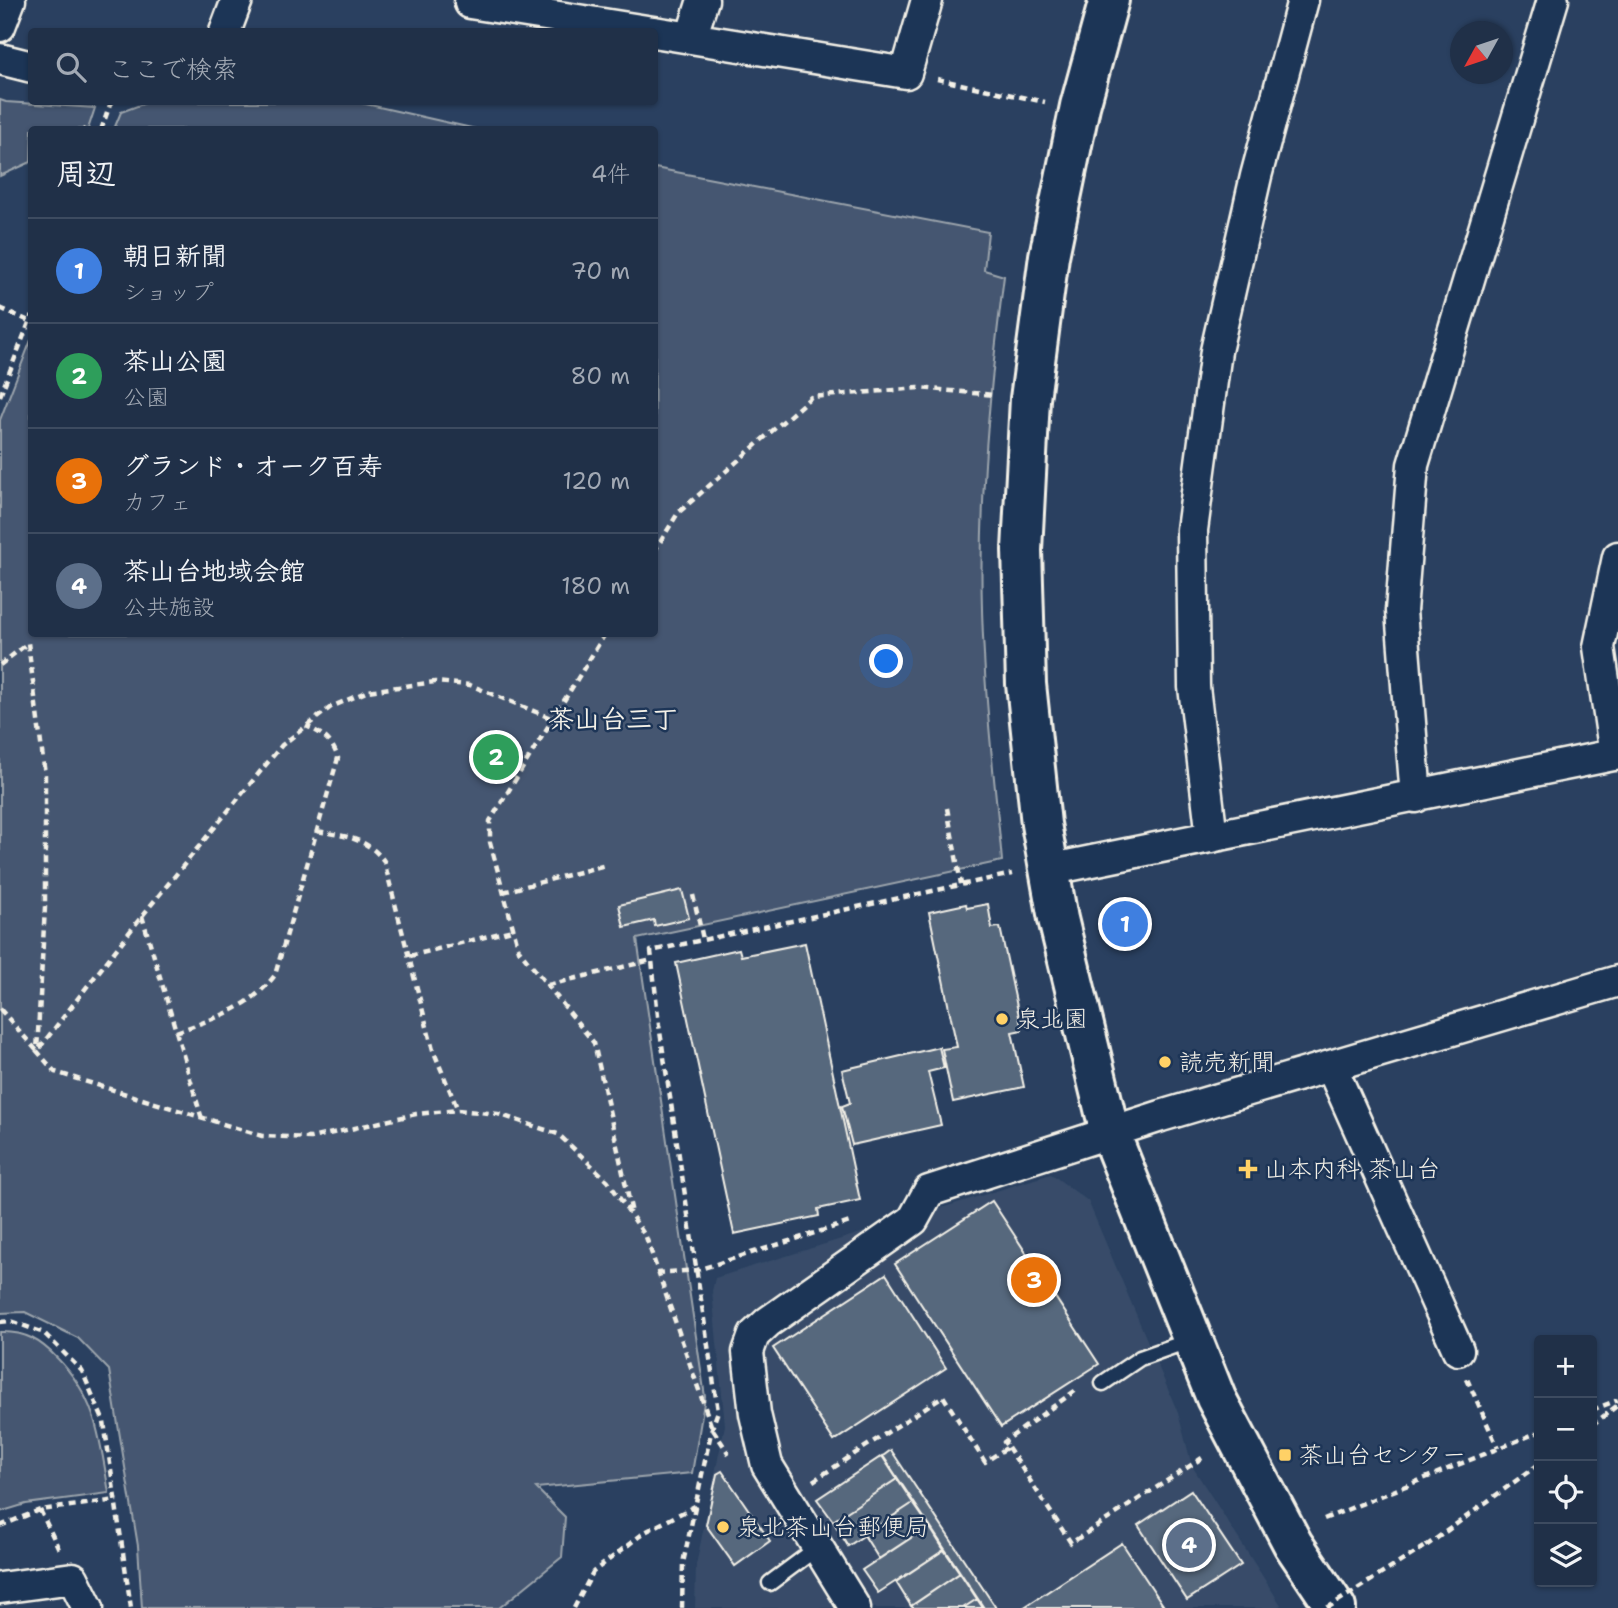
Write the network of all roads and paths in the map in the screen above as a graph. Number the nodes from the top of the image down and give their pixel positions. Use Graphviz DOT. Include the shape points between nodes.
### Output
graph roads {
  1 [pos="10,0"];
  2 [pos="237,0"];
  3 [pos="471,0"];
  4 [pos="703,0"];
  5 [pos="927,0"];
  6 [pos="1109,0"];
  7 [pos="1303,0"];
  8 [pos="1553,0"];
  9 [pos="0,26"];
  10 [pos="226,28"];
  11 [pos="629,28"];
  12 [pos="658,33"];
  13 [pos="691,37"];
  14 [pos="0,59"];
  15 [pos="28,66"];
  16 [pos="906,72"];
  17 [pos="1050,103"];
  18 [pos="110,105"];
  19 [pos="102,126"];
  20 [pos="0,308"];
  21 [pos="28,317"];
  22 [pos="28,323"];
  23 [pos="0,396"];
  24 [pos="1030,398"];
  25 [pos="658,546"];
  26 [pos="1618,557"];
  27 [pos="603,637"];
  28 [pos="0,665"];
  29 [pos="553,719"];
  30 [pos="305,725"];
  31 [pos="1616,755"];
  32 [pos="1416,797"];
  33 [pos="947,808"];
  34 [pos="317,831"];
  35 [pos="1212,837"];
  36 [pos="607,865"];
  37 [pos="1032,872"];
  38 [pos="961,884"];
  39 [pos="503,892"];
  40 [pos="693,895"];
  41 [pos="142,916"];
  42 [pos="512,930"];
  43 [pos="703,939"];
  44 [pos="411,956"];
  45 [pos="652,960"];
  46 [pos="1618,981"];
  47 [pos="547,985"];
  48 [pos="0,1009"];
  49 [pos="176,1032"];
  50 [pos="37,1051"];
  51 [pos="1331,1066"];
  52 [pos="458,1110"];
  53 [pos="202,1119"];
  54 [pos="1110,1133"];
  55 [pos="632,1217"];
  56 [pos="857,1220"];
  57 [pos="697,1270"];
  58 [pos="657,1273"];
  59 [pos="0,1322"];
  60 [pos="1192,1340"];
  61 [pos="1460,1359"];
  62 [pos="1103,1383"];
  63 [pos="1078,1388"];
  64 [pos="1618,1400"];
  65 [pos="1618,1405"];
  66 [pos="1597,1408"];
  67 [pos="1597,1421"];
  68 [pos="712,1428"];
  69 [pos="1534,1434"];
  70 [pos="1008,1447"];
  71 [pos="1498,1448"];
  72 [pos="1202,1458"];
  73 [pos="1534,1468"];
  74 [pos="787,1498"];
  75 [pos="117,1500"];
  76 [pos="695,1506"];
  77 [pos="1324,1519"];
  78 [pos="0,1526"];
  79 [pos="817,1548"];
  80 [pos="770,1583"];
  81 [pos="0,1588"];
  82 [pos="88,1608"];
  83 [pos="131,1608"];
  84 [pos="574,1608"];
  85 [pos="682,1608"];
  86 [pos="855,1608"];
  87 [pos="1327,1608"];
  88 [pos="1336,1608"];
  1 -- 9 [label="street"];
  2 -- 10 [label="street"];
  3 -- 11 [label="street"];
  4 -- 13 [label="street"];
  5 -- 16 [label="street"];
  6 -- 24 [label="street" via="1080,106 1049,256"];
  7 -- 35 [label="street" via="1216,351 1192,530 1194,687"];
  8 -- 32 [label="street" via="1413,465 1401,611"];
  12 -- 13 [label="street"];
  13 -- 16 [label="street"];
  14 -- 15 [label="street"];
  16 -- 17 [label="path"];
  18 -- 19 [label="path"];
  20 -- 21 [label="path"];
  22 -- 23 [label="path"];
  24 -- 25 [label="path" via="919,388 811,397 678,513"];
  24 -- 37 [label="street" via="1022,550"];
  26 -- 31 [label="street" via="1599,647"];
  27 -- 29 [label="path"];
  28 -- 50 [label="path" via="27,643 45,775 45,907"];
  29 -- 30 [label="path" via="470,685 435,682 368,691"];
  29 -- 39 [label="path" via="490,821 490,842"];
  30 -- 34 [label="path" via="323,734 338,758"];
  30 -- 41 [label="path" via="282,745"];
  31 -- 32 [label="street"];
  32 -- 35 [label="street"];
  33 -- 38 [label="path"];
  34 -- 44 [label="path" via="361,840 384,861"];
  34 -- 49 [label="path" via="275,975 243,1006"];
  35 -- 37 [label="street"];
  36 -- 39 [label="path"];
  37 -- 38 [label="path"];
  37 -- 54 [label="street"];
  38 -- 43 [label="path"];
  39 -- 42 [label="path"];
  40 -- 43 [label="path"];
  41 -- 49 [label="path"];
  41 -- 50 [label="path"];
  42 -- 44 [label="path"];
  42 -- 47 [label="path" via="519,950"];
  43 -- 45 [label="path" via="651,951"];
  44 -- 52 [label="path" via="433,1050"];
  45 -- 47 [label="path"];
  45 -- 57 [label="path"];
  46 -- 51 [label="street"];
  47 -- 55 [label="path" via="594,1043"];
  48 -- 50 [label="path"];
  49 -- 53 [label="path"];
  50 -- 53 [label="path" via="55,1072"];
  51 -- 54 [label="street"];
  51 -- 61 [label="street"];
  52 -- 53 [label="path" via="416,1114 311,1138 261,1136"];
  52 -- 55 [label="path" via="498,1114 558,1134 608,1181"];
  54 -- 60 [label="street"];
  54 -- 74 [label="street" via="929,1191 913,1220 754,1335 748,1352 755,1414 767,1465"];
  55 -- 58 [label="path" via="646,1237"];
  56 -- 57 [label="path"];
  57 -- 58 [label="path"];
  57 -- 68 [label="path" via="718,1411"];
  58 -- 68 [label="path"];
  59 -- 75 [label="path" via="44,1332 82,1371 104,1422"];
  60 -- 62 [label="lane" via="1140,1358"];
  60 -- 88 [label="street" via="1216,1398 1293,1544"];
  61 -- 71 [label="path"];
  63 -- 70 [label="path" via="1004,1442"];
  64 -- 66 [label="path"];
  65 -- 67 [label="path"];
  68 -- 76 [label="path"];
  69 -- 71 [label="path"];
  70 -- 72 [label="path" via="1071,1543"];
  70 -- 74 [label="path" via="985,1462 943,1396"];
  71 -- 77 [label="path"];
  73 -- 87 [label="path, bridge" via="1426,1546"];
  74 -- 79 [label="street"];
  75 -- 78 [label="path" via="40,1510"];
  75 -- 83 [label="path"];
  76 -- 84 [label="path" via="645,1532 593,1572"];
  76 -- 85 [label="path" via="683,1563"];
  79 -- 80 [label="lane"];
  79 -- 86 [label="street"];
  81 -- 82 [label="street" via="73,1578"];
}
